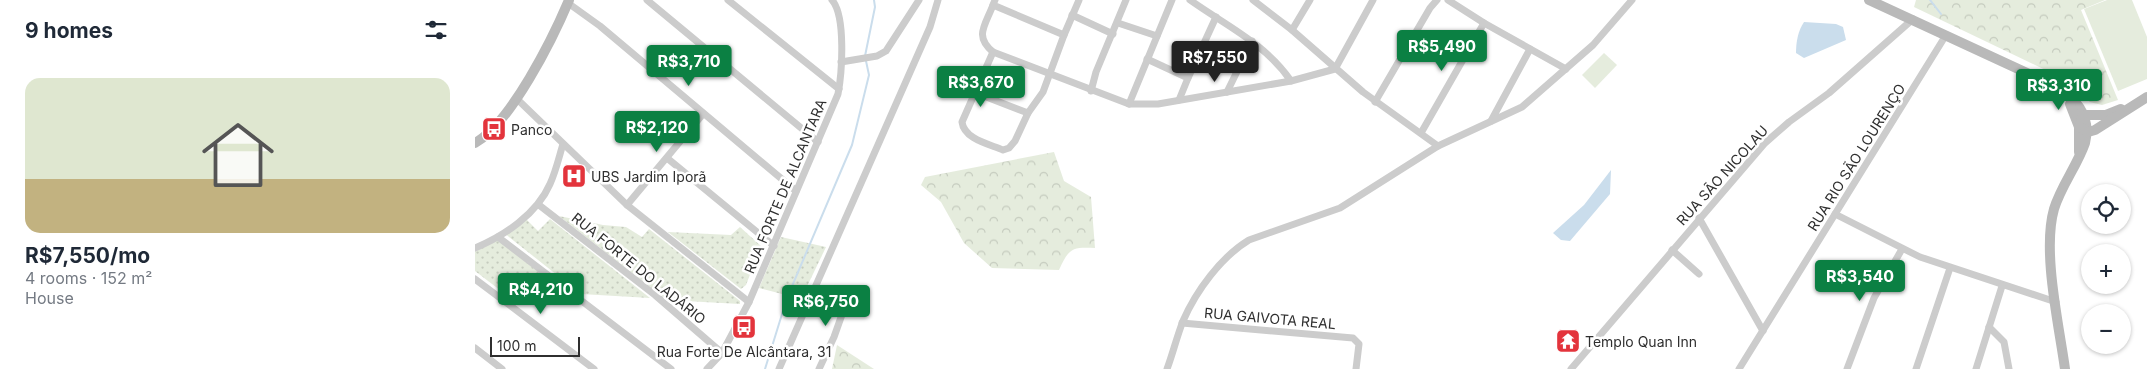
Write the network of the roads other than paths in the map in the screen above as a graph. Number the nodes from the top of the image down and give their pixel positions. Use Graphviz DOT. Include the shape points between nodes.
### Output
graph roads {
  1 [pos="647,0"];
  2 [pos="728,0"];
  3 [pos="832,0"];
  4 [pos="919,0"];
  5 [pos="938,0"];
  6 [pos="1079,0"];
  7 [pos="1126,0"];
  8 [pos="1173,0"];
  9 [pos="1189,0"];
  10 [pos="1253,0"];
  11 [pos="1310,0"];
  12 [pos="1373,0"];
  13 [pos="1437,0"];
  14 [pos="1448,0"];
  15 [pos="1632,0"];
  16 [pos="1869,0"];
  17 [pos="569,1"];
  18 [pos="994,3"];
  19 [pos="1072,15"];
  20 [pos="1216,17"];
  21 [pos="1913,19"];
  22 [pos="1118,23"];
  23 [pos="1484,23"];
  24 [pos="1292,30"];
  25 [pos="1113,34"];
  26 [pos="1064,35"];
  27 [pos="1946,35"];
  28 [pos="1157,36"];
  29 [pos="1252,41"];
  30 [pos="1530,49"];
  31 [pos="993,52"];
  32 [pos="1147,59"];
  33 [pos="841,62"];
  34 [pos="1335,68"];
  35 [pos="1566,69"];
  36 [pos="1048,74"];
  37 [pos="1188,78"];
  38 [pos="1291,81"];
  39 [pos="839,89"];
  40 [pos="1091,91"];
  41 [pos="1227,92"];
  42 [pos="976,93"];
  43 [pos="2147,97"];
  44 [pos="516,98"];
  45 [pos="1179,100"];
  46 [pos="1375,102"];
  47 [pos="1129,104"];
  48 [pos="2132,106"];
  49 [pos="1028,113"];
  50 [pos="703,114"];
  51 [pos="2084,120"];
  52 [pos="1491,121"];
  53 [pos="1421,133"];
  54 [pos="818,142"];
  55 [pos="475,143"];
  56 [pos="563,144"];
  57 [pos="1438,146"];
  58 [pos="667,158"];
  59 [pos="797,191"];
  60 [pos="539,204"];
  61 [pos="627,205"];
  62 [pos="1835,214"];
  63 [pos="1699,218"];
  64 [pos="498,237"];
  65 [pos="774,246"];
  66 [pos="475,248"];
  67 [pos="1903,249"];
  68 [pos="1672,250"];
  69 [pos="1950,268"];
  70 [pos="1699,274"];
  71 [pos="475,279"];
  72 [pos="2003,286"];
  73 [pos="850,292"];
  74 [pos="749,302"];
  75 [pos="2056,302"];
  76 [pos="1182,323"];
  77 [pos="1989,328"];
  78 [pos="1763,331"];
  79 [pos="475,348"];
  80 [pos="722,353"];
  81 [pos="502,369"];
  82 [pos="594,369"];
  83 [pos="671,369"];
  84 [pos="707,369"];
  85 [pos="779,369"];
  86 [pos="819,369"];
  87 [pos="1167,369"];
  88 [pos="1356,369"];
  89 [pos="1571,369"];
  90 [pos="1739,369"];
  91 [pos="1847,369"];
  92 [pos="1917,369"];
  93 [pos="1976,369"];
  94 [pos="2009,369"];
  95 [pos="2065,369"];
  1 -- 54 [label="street"];
  2 -- 39 [label="street"];
  3 -- 33 [label="street, RUA FORTE DE ALCANTARA" via="839,13"];
  4 -- 33 [label="street" via="886,51 877,56"];
  5 -- 85 [label="street"];
  6 -- 19 [label="street"];
  7 -- 22 [label="street"];
  8 -- 28 [label="street"];
  9 -- 20 [label="street"];
  10 -- 24 [label="street"];
  11 -- 24 [label="street"];
  12 -- 34 [label="street"];
  13 -- 46 [label="street"];
  14 -- 23 [label="street"];
  15 -- 35 [label="street" via="1593,45"];
  16 -- 21 [label="main road"];
  17 -- 44 [label="main road"];
  17 -- 50 [label="street"];
  18 -- 26 [label="street"];
  18 -- 31 [label="street" via="982,36 985,45"];
  19 -- 25 [label="street"];
  19 -- 26 [label="street"];
  20 -- 29 [label="street"];
  20 -- 37 [label="street"];
  21 -- 27 [label="main road"];
  21 -- 63 [label="street, RUA SÃO NICOLAU" via="1829,93 1777,131"];
  22 -- 25 [label="street"];
  22 -- 28 [label="street"];
  23 -- 30 [label="street"];
  23 -- 53 [label="street"];
  24 -- 34 [label="street"];
  25 -- 40 [label="street"];
  26 -- 36 [label="street"];
  27 -- 51 [label="main road" via="2057,87"];
  27 -- 62 [label="street, RUA RIO SÃO LOURENÇO"];
  28 -- 32 [label="street"];
  29 -- 38 [label="street" via="1283,69"];
  29 -- 41 [label="street"];
  30 -- 35 [label="street"];
  30 -- 52 [label="street"];
  31 -- 36 [label="street"];
  31 -- 42 [label="street"];
  32 -- 37 [label="street"];
  32 -- 47 [label="street"];
  33 -- 39 [label="street, RUA FORTE DE ALCANTARA"];
  34 -- 38 [label="street"];
  34 -- 46 [label="street"];
  35 -- 52 [label="street" via="1522,107"];
  36 -- 40 [label="street"];
  36 -- 49 [label="street" via="1043,92"];
  37 -- 45 [label="street"];
  38 -- 41 [label="street"];
  39 -- 54 [label="street, RUA FORTE DE ALCANTARA"];
  40 -- 47 [label="street"];
  41 -- 45 [label="street"];
  42 -- 49 [label="street"];
  42 -- 49 [label="street" via="962,128 967,134 1003,150 1015,141"];
  43 -- 48 [label="main road"];
  44 -- 55 [label="main road" via="493,129"];
  44 -- 56 [label="street"];
  45 -- 47 [label="street"];
  46 -- 53 [label="street"];
  48 -- 51 [label="main road"];
  48 -- 51 [label="main road" via="2104,126"];
  50 -- 58 [label="street"];
  50 -- 59 [label="street"];
  51 -- 75 [label="main road" via="2078,158 2051,222"];
  52 -- 57 [label="street"];
  53 -- 57 [label="street"];
  54 -- 59 [label="street, RUA FORTE DE ALCANTARA"];
  56 -- 60 [label="street" via="550,185"];
  56 -- 61 [label="street"];
  57 -- 76 [label="street" via="1340,208 1237,247 1197,295"];
  58 -- 61 [label="street"];
  58 -- 65 [label="street"];
  59 -- 65 [label="street, RUA FORTE DE ALCANTARA"];
  60 -- 64 [label="street"];
  60 -- 80 [label="street, RUA FORTE DO LADÁRIO" via="655,295"];
  61 -- 74 [label="street"];
  62 -- 67 [label="street"];
  62 -- 78 [label="street, RUA RIO SÃO LOURENÇO"];
  63 -- 68 [label="street, RUA SÃO NICOLAU"];
  63 -- 78 [label="street"];
  64 -- 66 [label="street"];
  64 -- 83 [label="street"];
  65 -- 74 [label="street, RUA FORTE DE ALCANTARA"];
  67 -- 69 [label="street"];
  67 -- 91 [label="street" via="1874,298"];
  68 -- 70 [label="street"];
  68 -- 89 [label="street, RUA SÃO NICOLAU"];
  69 -- 72 [label="street"];
  69 -- 92 [label="street"];
  71 -- 82 [label="street"];
  72 -- 75 [label="street"];
  72 -- 77 [label="street"];
  73 -- 86 [label="street"];
  74 -- 80 [label="street, RUA FORTE DE ALCANTARA"];
  75 -- 95 [label="main road"];
  76 -- 87 [label="street"];
  76 -- 88 [label="street, RUA GAIVOTA REAL" via="1356,339 1359,344"];
  77 -- 93 [label="street"];
  77 -- 94 [label="street" via="2003,342"];
  78 -- 90 [label="street, RUA RIO SÃO LOURENÇO"];
  79 -- 81 [label="street"];
  80 -- 84 [label="street, RUA FORTE DE ALCANTARA"];
}
